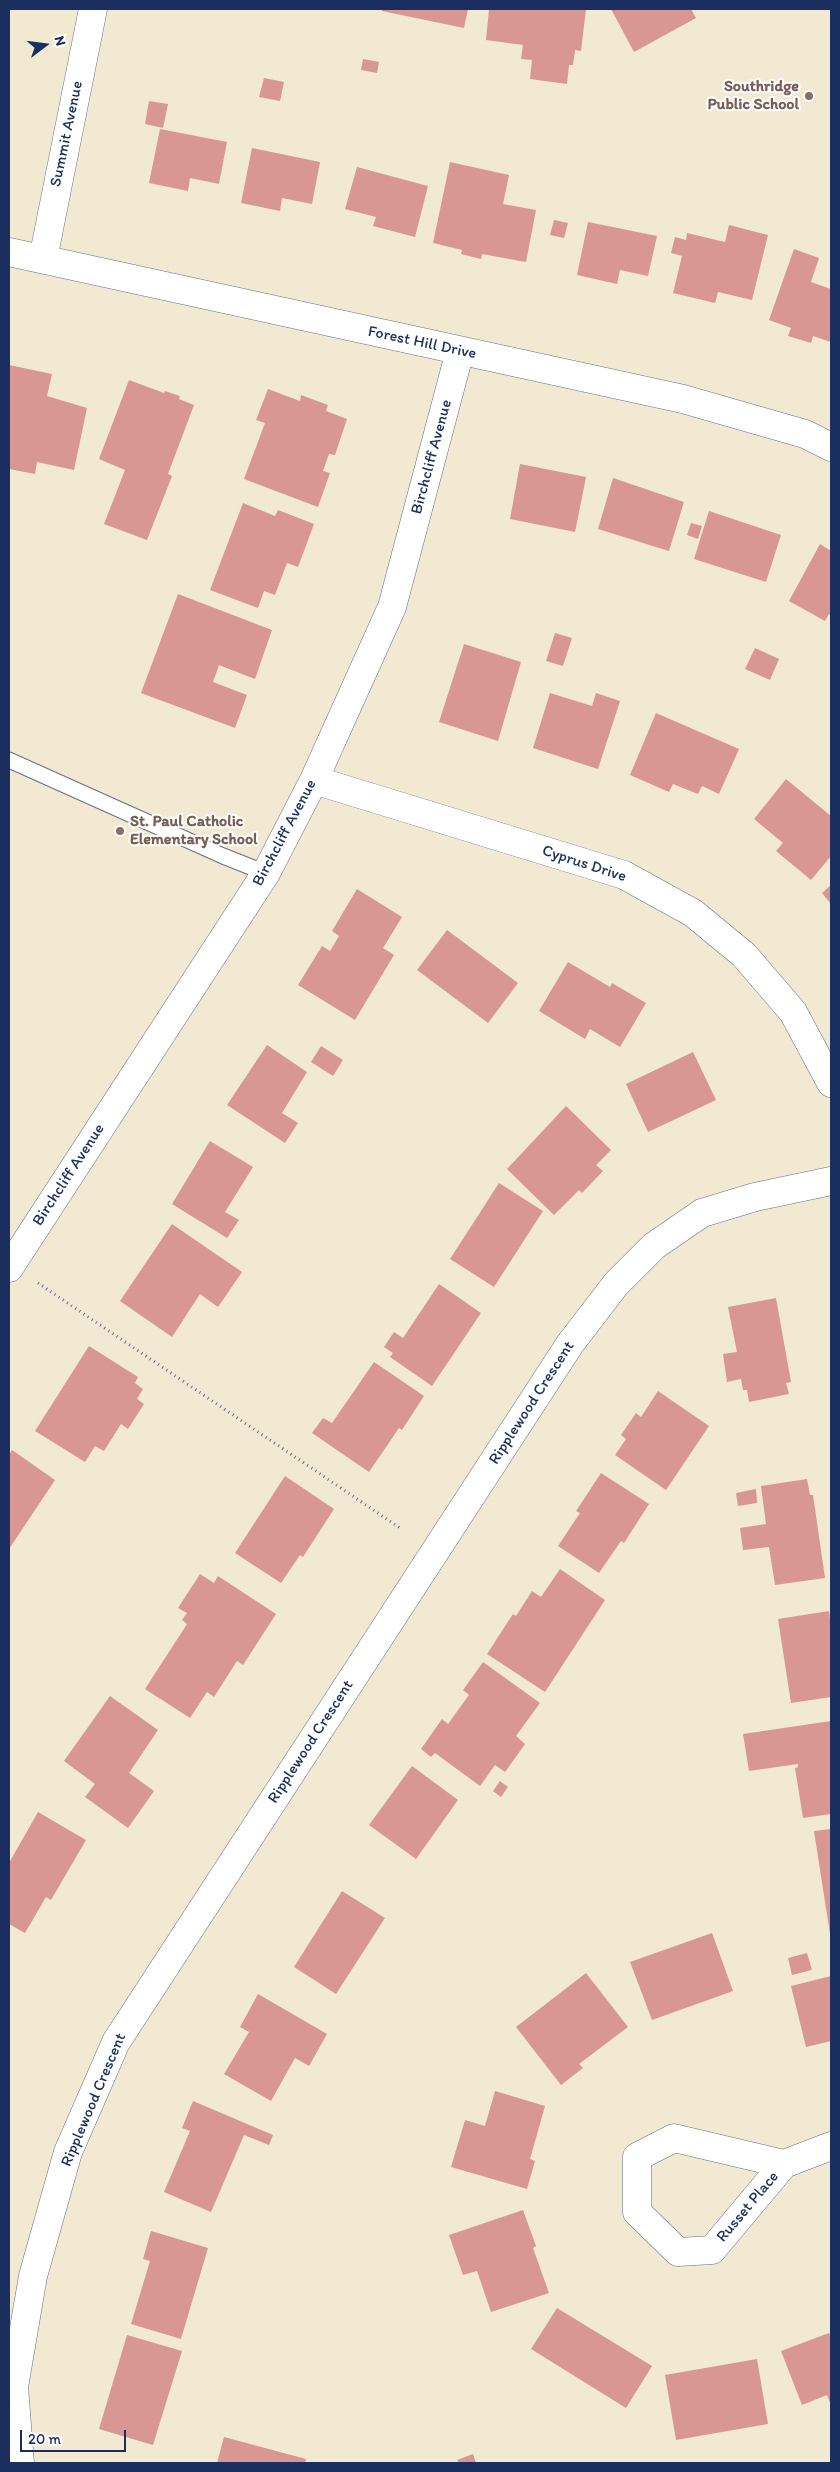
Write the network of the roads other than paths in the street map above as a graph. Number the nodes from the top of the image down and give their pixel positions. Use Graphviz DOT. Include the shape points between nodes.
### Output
graph roads {
  1 [pos="93,9"];
  2 [pos="9,252"];
  3 [pos="43,259"];
  4 [pos="460,351"];
  5 [pos="831,447"];
  6 [pos="9,760"];
  7 [pos="314,780"];
  8 [pos="266,873"];
  9 [pos="831,1083"];
  10 [pos="831,1181"];
  11 [pos="20,1273"];
  12 [pos="831,2146"];
  13 [pos="784,2164"];
  14 [pos="20,2463"];
  1 -- 3 [label="street, Summit Avenue"];
  2 -- 3 [label="street, Forest Hill Drive"];
  3 -- 4 [label="street, Forest Hill Drive"];
  4 -- 5 [label="street, Forest Hill Drive" via="683,399 804,434"];
  4 -- 7 [label="street, Birchcliff Avenue" via="392,607"];
  6 -- 8 [label="lane"];
  7 -- 8 [label="street, Birchcliff Avenue"];
  7 -- 9 [label="street, Cyprus Drive" via="624,875 692,913 744,955 793,1012"];
  8 -- 11 [label="street, Birchcliff Avenue"];
  10 -- 14 [label="street, Ripplewood Crescent" via="755,1197 702,1213 654,1246 616,1284 564,1352 116,2042 68,2152 33,2276 14,2387"];
  12 -- 13 [label="street, Russet Place"];
  13 -- 13 [label="street, Russet Place" via="674,2138 637,2157 637,2212 678,2252 712,2250"];
}
